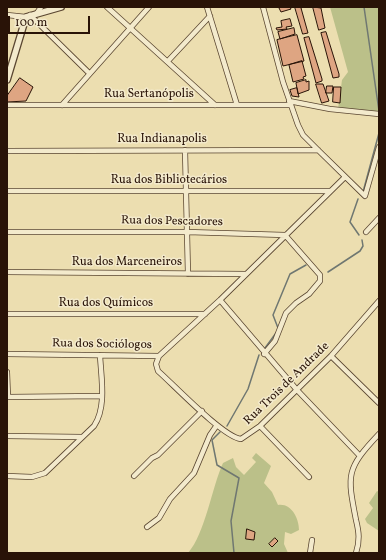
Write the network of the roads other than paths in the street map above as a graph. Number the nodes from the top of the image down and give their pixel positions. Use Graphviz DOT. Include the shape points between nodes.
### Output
graph roads {
  1 [pos="41,7"];
  2 [pos="61,7"];
  3 [pos="107,7"];
  4 [pos="149,7"];
  5 [pos="207,7"];
  6 [pos="263,7"];
  7 [pos="37,13"];
  8 [pos="7,15"];
  9 [pos="28,16"];
  10 [pos="210,16"];
  11 [pos="130,28"];
  12 [pos="168,61"];
  13 [pos="89,72"];
  14 [pos="7,80"];
  15 [pos="290,103"];
  16 [pos="7,105"];
  17 [pos="62,105"];
  18 [pos="237,105"];
  19 [pos="216,106"];
  20 [pos="379,114"];
  21 [pos="379,147"];
  22 [pos="185,150"];
  23 [pos="318,150"];
  24 [pos="7,151"];
  25 [pos="345,177"];
  26 [pos="7,191"];
  27 [pos="186,191"];
  28 [pos="330,191"];
  29 [pos="379,218"];
  30 [pos="7,232"];
  31 [pos="187,232"];
  32 [pos="366,232"];
  33 [pos="285,235"];
  34 [pos="7,272"];
  35 [pos="188,274"];
  36 [pos="246,274"];
  37 [pos="220,300"];
  38 [pos="379,301"];
  39 [pos="7,314"];
  40 [pos="205,314"];
  41 [pos="7,354"];
  42 [pos="264,354"];
  43 [pos="100,355"];
  44 [pos="159,356"];
  45 [pos="331,356"];
  46 [pos="7,372"];
  47 [pos="296,390"];
  48 [pos="101,396"];
  49 [pos="8,397"];
  50 [pos="379,404"];
  51 [pos="202,411"];
  52 [pos="217,425"];
  53 [pos="260,426"];
  54 [pos="379,434"];
  55 [pos="7,436"];
  56 [pos="82,437"];
  57 [pos="359,455"];
  58 [pos="7,476"];
  59 [pos="134,476"];
  60 [pos="309,477"];
  61 [pos="147,527"];
  62 [pos="312,540"];
  63 [pos="310,553"];
  64 [pos="356,553"];
  1 -- 7 [label="street"];
  2 -- 7 [label="street"];
  3 -- 11 [label="street"];
  4 -- 11 [label="street"];
  5 -- 10 [label="street"];
  6 -- 15 [label="street"];
  7 -- 9 [label="street"];
  8 -- 9 [label="street"];
  9 -- 13 [label="street"];
  9 -- 14 [label="street"];
  10 -- 12 [label="street"];
  10 -- 18 [label="street"];
  11 -- 12 [label="street"];
  11 -- 13 [label="street"];
  12 -- 19 [label="street"];
  13 -- 17 [label="street"];
  15 -- 18 [label="street, Rua Sertanópolis"];
  15 -- 20 [label="street, Rua Sertanópolis" via="330,110"];
  15 -- 23 [label="street" via="303,135"];
  16 -- 17 [label="street, Rua Sertanópolis"];
  17 -- 19 [label="street, Rua Sertanópolis"];
  18 -- 19 [label="street, Rua Sertanópolis"];
  21 -- 25 [label="street" via="365,196"];
  22 -- 23 [label="street, Rua Indianapolis"];
  22 -- 24 [label="street, Rua Indianapolis"];
  22 -- 27 [label="street"];
  23 -- 25 [label="street"];
  25 -- 28 [label="street, Rua dos Sociólogos"];
  26 -- 27 [label="street, Rua dos Bibliotecários"];
  27 -- 28 [label="street, Rua dos Bibliotecários"];
  27 -- 31 [label="street"];
  28 -- 33 [label="street, Rua dos Sociólogos"];
  29 -- 32 [label="street"];
  30 -- 31 [label="street, Rua dos Pescadores"];
  31 -- 33 [label="street, Rua dos Pescadores"];
  31 -- 35 [label="street"];
  33 -- 36 [label="street, Rua dos Sociólogos"];
  33 -- 42 [label="street" via="320,275 319,284 286,313 275,341"];
  34 -- 35 [label="street, Rua dos Marceneiros"];
  35 -- 36 [label="street, Rua dos Marceneiros"];
  36 -- 37 [label="street, Rua dos Sociólogos"];
  37 -- 40 [label="street, Rua dos Sociólogos"];
  37 -- 42 [label="street"];
  38 -- 45 [label="street, Rua Trois de Andrade"];
  39 -- 40 [label="street, Rua dos Químicos"];
  40 -- 44 [label="street, Rua dos Sociólogos"];
  41 -- 43 [label="street, Rua dos Sociólogos"];
  42 -- 47 [label="street"];
  43 -- 44 [label="street, Rua dos Sociólogos"];
  43 -- 48 [label="street"];
  44 -- 51 [label="street, Rua Trois de Andrade" via="156,364 158,370"];
  45 -- 47 [label="street, Rua Trois de Andrade"];
  45 -- 50 [label="street"];
  46 -- 49 [label="street"];
  47 -- 53 [label="street, Rua Trois de Andrade"];
  47 -- 57 [label="street"];
  48 -- 49 [label="street"];
  48 -- 56 [label="street" via="98,419"];
  51 -- 52 [label="street, Rua Trois de Andrade"];
  51 -- 59 [label="street"];
  52 -- 53 [label="street, Rua Trois de Andrade" via="241,439"];
  52 -- 61 [label="street" via="194,473 170,499 159,518"];
  53 -- 60 [label="street"];
  54 -- 57 [label="street"];
  55 -- 56 [label="street"];
  56 -- 58 [label="street" via="45,473 32,477"];
  57 -- 64 [label="street" via="350,481 360,539"];
  62 -- 63 [label="street"];
}
